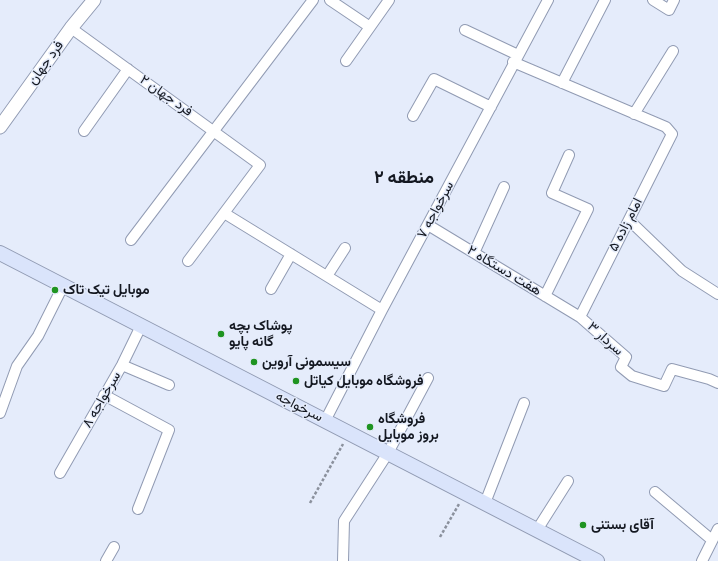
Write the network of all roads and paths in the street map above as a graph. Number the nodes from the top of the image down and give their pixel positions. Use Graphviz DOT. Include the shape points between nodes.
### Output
graph roads {
  1 [pos="94,0"];
  2 [pos="330,0"];
  3 [pos="389,0"];
  4 [pos="548,0"];
  5 [pos="605,0"];
  6 [pos="653,0"];
  7 [pos="674,0"];
  8 [pos="309,1"];
  9 [pos="370,27"];
  10 [pos="71,28"];
  11 [pos="465,30"];
  12 [pos="673,51"];
  13 [pos="516,59"];
  14 [pos="346,61"];
  15 [pos="128,69"];
  16 [pos="562,83"];
  17 [pos="491,107"];
  18 [pos="634,114"];
  19 [pos="413,116"];
  20 [pos="0,127"];
  21 [pos="214,130"];
  22 [pos="84,131"];
  23 [pos="569,155"];
  24 [pos="504,187"];
  25 [pos="224,213"];
  26 [pos="629,220"];
  27 [pos="428,225"];
  28 [pos="131,240"];
  29 [pos="345,248"];
  30 [pos="0,253"];
  31 [pos="474,253"];
  32 [pos="291,254"];
  33 [pos="188,261"];
  34 [pos="327,276"];
  35 [pos="63,286"];
  36 [pos="271,289"];
  37 [pos="718,294"];
  38 [pos="545,296"];
  39 [pos="382,310"];
  40 [pos="580,317"];
  41 [pos="141,326"];
  42 [pos="122,365"];
  43 [pos="428,378"];
  44 [pos="718,384"];
  45 [pos="168,386"];
  46 [pos="104,395"];
  47 [pos="524,403"];
  48 [pos="0,414"];
  49 [pos="325,421"];
  50 [pos="349,433"];
  51 [pos="388,453"];
  52 [pos="60,474"];
  53 [pos="568,481"];
  54 [pos="655,492"];
  55 [pos="465,493"];
  56 [pos="310,502"];
  57 [pos="485,503"];
  58 [pos="138,508"];
  59 [pos="718,529"];
  60 [pos="537,530"];
  61 [pos="440,537"];
  62 [pos="712,540"];
  63 [pos="114,547"];
  64 [pos="106,561"];
  65 [pos="343,561"];
  66 [pos="597,561"];
  67 [pos="702,561"];
  1 -- 10 [label="street, فرد جهان"];
  2 -- 9 [label="street"];
  3 -- 9 [label="street"];
  4 -- 13 [label="street, سرخواجه ۷"];
  5 -- 16 [label="street"];
  6 -- 7 [label="street" via="669,10"];
  8 -- 21 [label="street"];
  9 -- 14 [label="street"];
  10 -- 15 [label="street, ۲ فرد جهان"];
  10 -- 20 [label="street, فرد جهان"];
  11 -- 13 [label="street"];
  12 -- 18 [label="street"];
  13 -- 16 [label="street"];
  13 -- 17 [label="street, سرخواجه ۷"];
  15 -- 21 [label="street, ۲ فرد جهان"];
  15 -- 22 [label="street"];
  16 -- 18 [label="street"];
  17 -- 19 [label="street" via="434,79"];
  17 -- 27 [label="street, سرخواجه ۷"];
  18 -- 26 [label="street, ۵ امام زاده" via="666,127 672,134"];
  21 -- 25 [label="street, ۲ فرد جهان" via="260,165"];
  21 -- 28 [label="street"];
  23 -- 38 [label="street" via="552,192 588,209"];
  24 -- 31 [label="street"];
  25 -- 32 [label="street"];
  25 -- 33 [label="street"];
  26 -- 37 [label="street" via="682,271"];
  26 -- 40 [label="street, ۵ امام زاده"];
  27 -- 31 [label="street, هفت دستگاه ۲"];
  27 -- 39 [label="street, سرخواجه ۷"];
  29 -- 34 [label="street"];
  30 -- 35 [label="main road, سرخواجه"];
  31 -- 38 [label="street, هفت دستگاه ۲"];
  32 -- 34 [label="street"];
  32 -- 36 [label="street"];
  34 -- 39 [label="street"];
  35 -- 41 [label="main road, سرخواجه"];
  35 -- 48 [label="street" via="38,336 17,366"];
  38 -- 40 [label="street, هفت دستگاه ۲"];
  39 -- 49 [label="street, سرخواجه ۷"];
  40 -- 44 [label="street, ۳ سردار" via="626,357 621,367 632,376 664,386 672,369"];
  41 -- 42 [label="street, ۸ سرخواجه"];
  41 -- 49 [label="main road, سرخواجه"];
  42 -- 45 [label="street"];
  42 -- 46 [label="street, ۸ سرخواجه"];
  43 -- 51 [label="street"];
  46 -- 52 [label="street, ۸ سرخواجه"];
  46 -- 58 [label="street" via="169,430"];
  47 -- 57 [label="street"];
  49 -- 50 [label="main road, سرخواجه"];
  50 -- 51 [label="main road, سرخواجه"];
  50 -- 56 [label="path"];
  51 -- 55 [label="main road, سرخواجه"];
  51 -- 65 [label="street" via="344,521"];
  53 -- 60 [label="street"];
  54 -- 62 [label="street"];
  55 -- 57 [label="main road, سرخواجه"];
  55 -- 61 [label="path"];
  57 -- 60 [label="main road, سرخواجه"];
  59 -- 62 [label="street"];
  60 -- 66 [label="main road, سرخواجه"];
  62 -- 67 [label="street"];
  63 -- 64 [label="street"];
}
